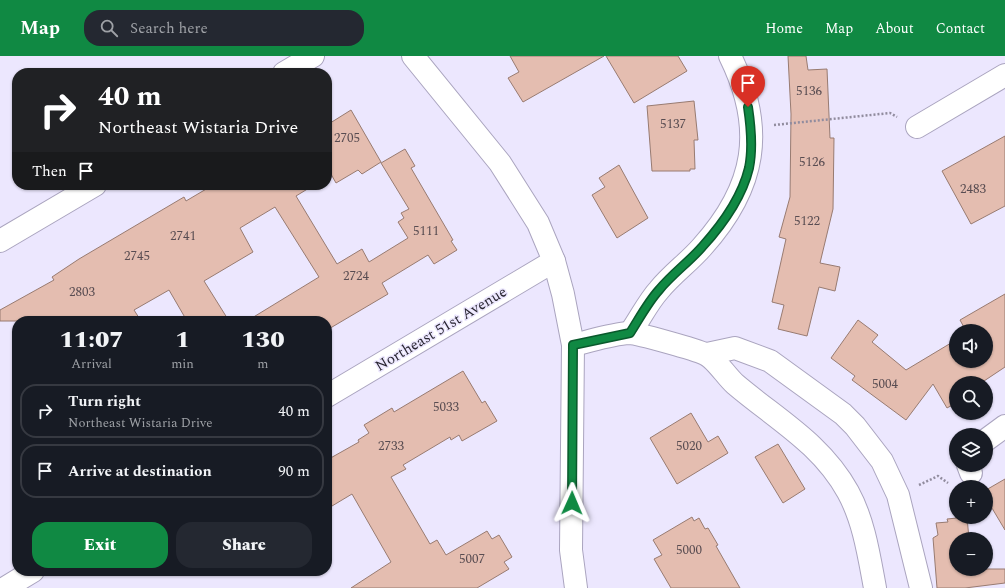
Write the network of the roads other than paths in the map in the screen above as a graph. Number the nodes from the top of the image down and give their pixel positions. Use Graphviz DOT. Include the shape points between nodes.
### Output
graph roads {
  1 [pos="313,56"];
  2 [pos="413,56"];
  3 [pos="730,56"];
  4 [pos="293,68"];
  5 [pos="1005,75"];
  6 [pos="917,127"];
  7 [pos="87,190"];
  8 [pos="0,241"];
  9 [pos="554,261"];
  10 [pos="630,333"];
  11 [pos="573,345"];
  12 [pos="707,354"];
  13 [pos="332,393"];
  14 [pos="1005,426"];
  15 [pos="993,435"];
  16 [pos="25,576"];
  17 [pos="5,588"];
  18 [pos="576,588"];
  19 [pos="875,588"];
  20 [pos="921,588"];
  1 -- 4 [label="street"];
  2 -- 9 [label="street" via="500,163 538,222"];
  3 -- 10 [label="street" via="743,86 748,107 751,127 749,168 731,207 703,246 658,290"];
  5 -- 6 [label="street"];
  7 -- 8 [label="street"];
  9 -- 11 [label="street"];
  9 -- 13 [label="street, Northeast 51st Avenue"];
  10 -- 11 [label="street"];
  10 -- 12 [label="street"];
  11 -- 18 [label="street" via="571,550"];
  12 -- 19 [label="street" via="734,384 816,449 829,464 848,493 860,521"];
  12 -- 20 [label="street" via="736,348 770,361 855,426 882,461 898,495"];
  14 -- 15 [label="street"];
  16 -- 17 [label="street"];
}
